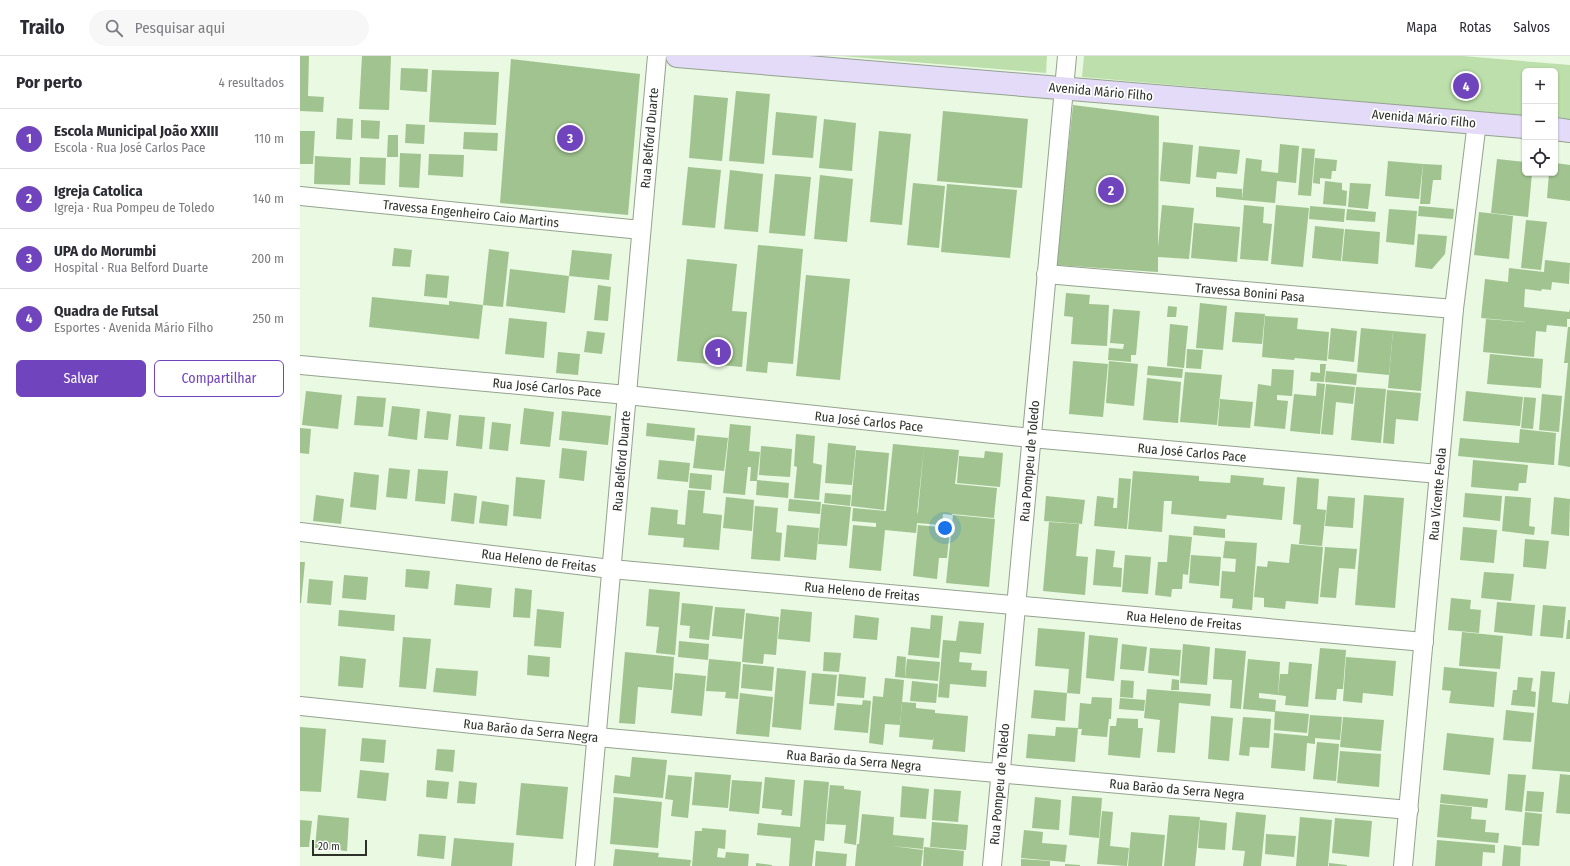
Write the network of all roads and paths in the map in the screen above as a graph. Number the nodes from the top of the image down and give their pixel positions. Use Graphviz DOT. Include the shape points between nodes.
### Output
graph roads {
  1 [pos="656,56"];
  2 [pos="677,56"];
  3 [pos="1066,56"];
  4 [pos="1064,88"];
  5 [pos="1477,122"];
  6 [pos="1522,126"];
  7 [pos="1558,129"];
  8 [pos="1570,131"];
  9 [pos="300,196"];
  10 [pos="641,230"];
  11 [pos="1046,274"];
  12 [pos="1454,309"];
  13 [pos="300,365"];
  14 [pos="627,394"];
  15 [pos="1031,438"];
  16 [pos="1439,474"];
  17 [pos="300,532"];
  18 [pos="611,568"];
  19 [pos="1016,605"];
  20 [pos="1424,642"];
  21 [pos="300,706"];
  22 [pos="597,737"];
  23 [pos="1000,773"];
  24 [pos="1408,810"];
  25 [pos="585,866"];
  26 [pos="992,866"];
  27 [pos="1403,866"];
  1 -- 10 [label="street, Rua Belford Duarte"];
  2 -- 4 [label="main road, Avenida Mário Filho"];
  3 -- 4 [label="street, Rua Pompeu de Toledo"];
  4 -- 5 [label="main road, Avenida Mário Filho"];
  4 -- 11 [label="street, Rua Pompeu de Toledo"];
  5 -- 6 [label="main road, Avenida Mário Filho"];
  5 -- 12 [label="street, Rua Vicente Feola"];
  7 -- 8 [label="main road"];
  9 -- 10 [label="street, Travessa Engenheiro Caio Martins"];
  10 -- 14 [label="street, Rua Belford Duarte"];
  11 -- 12 [label="street, Travessa Bonini Pasa"];
  11 -- 15 [label="street, Rua Pompeu de Toledo"];
  12 -- 16 [label="street, Rua Vicente Feola"];
  13 -- 14 [label="street, Rua José Carlos Pace"];
  14 -- 15 [label="street, Rua José Carlos Pace"];
  14 -- 18 [label="street, Rua Belford Duarte"];
  15 -- 16 [label="street, Rua José Carlos Pace"];
  15 -- 19 [label="street, Rua Pompeu de Toledo"];
  16 -- 20 [label="street, Rua Vicente Feola"];
  17 -- 18 [label="street, Rua Heleno de Freitas"];
  18 -- 19 [label="street, Rua Heleno de Freitas"];
  18 -- 22 [label="street, Rua Belford Duarte"];
  19 -- 20 [label="street, Rua Heleno de Freitas"];
  19 -- 23 [label="street, Rua Pompeu de Toledo"];
  20 -- 24 [label="street, Rua Vicente Feola"];
  21 -- 22 [label="street, Rua Barão da Serra Negra"];
  22 -- 23 [label="street, Rua Barão da Serra Negra"];
  22 -- 25 [label="street, Rua Belford Duarte"];
  23 -- 24 [label="street, Rua Barão da Serra Negra"];
  23 -- 26 [label="street, Rua Pompeu de Toledo"];
  24 -- 27 [label="street, Rua Vicente Feola"];
}
